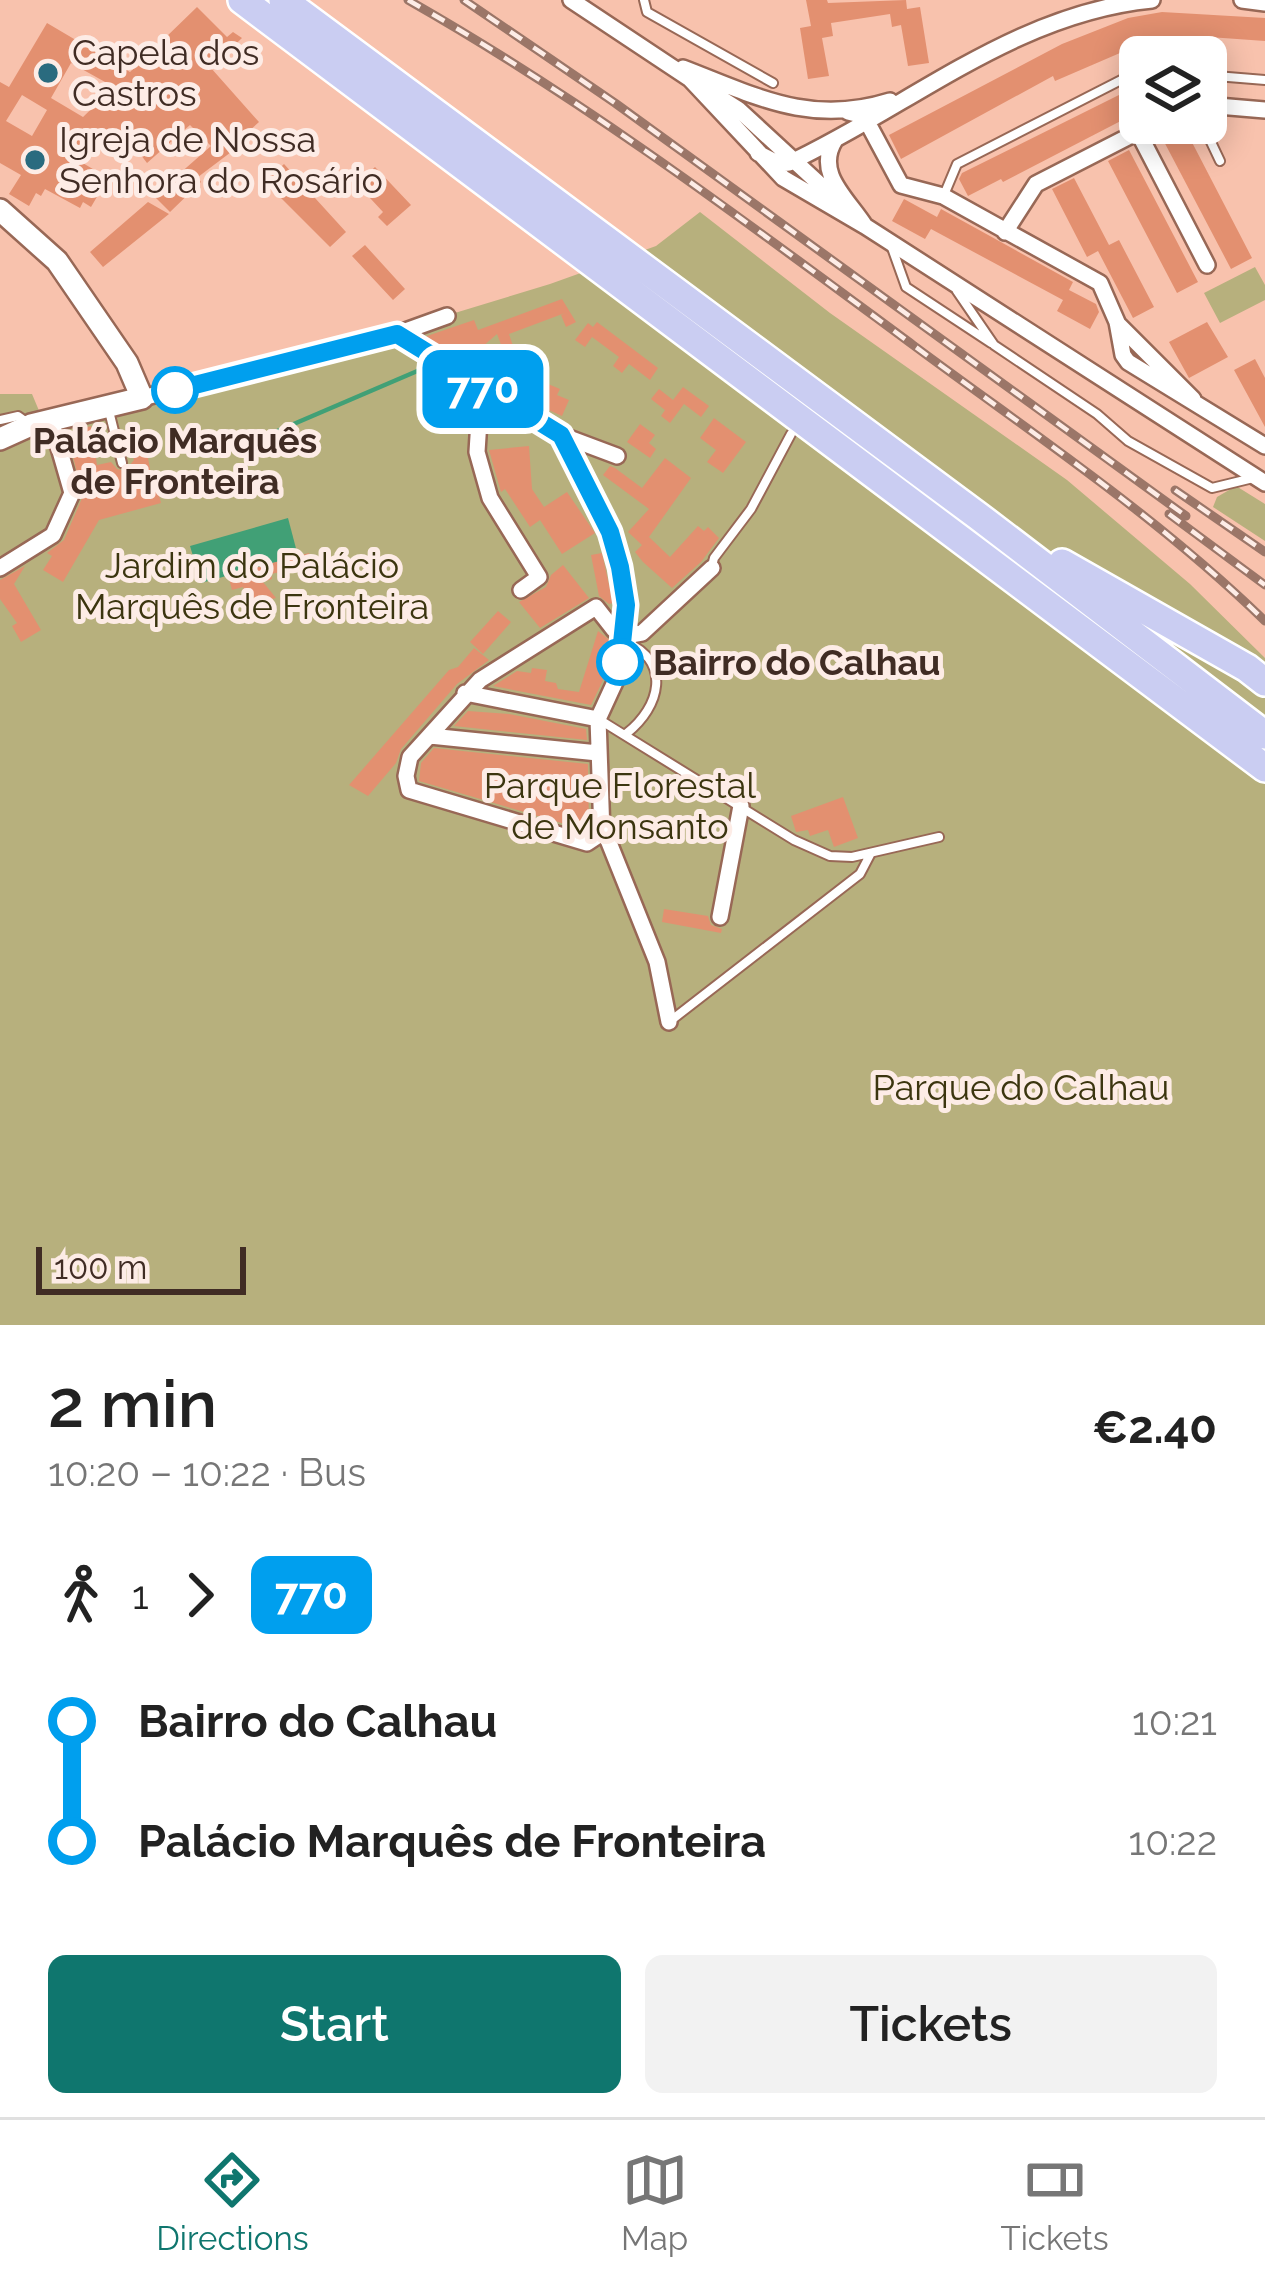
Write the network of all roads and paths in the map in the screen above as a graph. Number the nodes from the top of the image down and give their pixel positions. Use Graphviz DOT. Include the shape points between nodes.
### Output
graph roads {
  1 [pos="242,0"];
  2 [pos="283,0"];
  3 [pos="571,0"];
  4 [pos="644,0"];
  5 [pos="1242,0"];
  6 [pos="1142,1"];
  7 [pos="1265,3"];
  8 [pos="663,60"];
  9 [pos="743,64"];
  10 [pos="1227,77"];
  11 [pos="690,79"];
  12 [pos="1265,80"];
  13 [pos="773,83"];
  14 [pos="1119,83"];
  15 [pos="734,88"];
  16 [pos="916,91"];
  17 [pos="1227,107"];
  18 [pos="1265,110"];
  19 [pos="848,112"];
  20 [pos="867,121"];
  21 [pos="835,140"];
  22 [pos="1119,142"];
  23 [pos="1144,144"];
  24 [pos="1212,144"];
  25 [pos="758,153"];
  26 [pos="795,161"];
  27 [pos="1220,161"];
  28 [pos="943,196"];
  29 [pos="853,207"];
  30 [pos="0,211"];
  31 [pos="865,226"];
  32 [pos="1006,232"];
  33 [pos="890,244"];
  34 [pos="1208,265"];
  35 [pos="953,284"];
  36 [pos="447,316"];
  37 [pos="397,334"];
  38 [pos="994,345"];
  39 [pos="482,389"];
  40 [pos="142,398"];
  41 [pos="107,406"];
  42 [pos="0,420"];
  43 [pos="41,423"];
  44 [pos="791,434"];
  45 [pos="561,435"];
  46 [pos="0,439"];
  47 [pos="1265,446"];
  48 [pos="616,456"];
  49 [pos="122,463"];
  50 [pos="1260,480"];
  51 [pos="978,516"];
  52 [pos="0,568"];
  53 [pos="712,568"];
  54 [pos="521,590"];
  55 [pos="625,636"];
  56 [pos="1265,682"];
  57 [pos="465,693"];
  58 [pos="598,719"];
  59 [pos="626,733"];
  60 [pos="1265,735"];
  61 [pos="430,736"];
  62 [pos="598,753"];
  63 [pos="1265,768"];
  64 [pos="741,806"];
  65 [pos="602,833"];
  66 [pos="940,836"];
  67 [pos="871,852"];
  68 [pos="720,916"];
  69 [pos="669,1022"];
  1 -- 63 [label="highway"];
  2 -- 51 [label="highway"];
  3 -- 8 [label="street"];
  4 -- 9 [label="lane" via="647,12"];
  5 -- 7 [label="street"];
  6 -- 16 [label="street" via="1046,26"];
  8 -- 11 [label="street"];
  8 -- 15 [label="street"];
  9 -- 13 [label="lane"];
  9 -- 15 [label="lane"];
  10 -- 12 [label="lane"];
  11 -- 25 [label="street"];
  11 -- 26 [label="street"];
  14 -- 28 [label="lane" via="957,164"];
  15 -- 19 [label="street" via="792,108"];
  16 -- 19 [label="street"];
  16 -- 20 [label="street"];
  17 -- 18 [label="street"];
  19 -- 20 [label="street"];
  20 -- 21 [label="street"];
  20 -- 28 [label="street" via="901,185"];
  21 -- 26 [label="street"];
  21 -- 29 [label="street" via="827,169"];
  22 -- 32 [label="street" via="1036,184"];
  23 -- 34 [label="street"];
  24 -- 27 [label="lane"];
  25 -- 26 [label="street" via="779,164"];
  25 -- 31 [label="street" via="783,178"];
  26 -- 29 [label="street"];
  28 -- 32 [label="street"];
  29 -- 31 [label="street"];
  30 -- 40 [label="street" via="57,261"];
  31 -- 33 [label="street"];
  32 -- 47 [label="street" via="1100,283 1128,362"];
  33 -- 35 [label="street"];
  33 -- 38 [label="lane" via="906,287"];
  35 -- 38 [label="lane"];
  35 -- 50 [label="street"];
  36 -- 37 [label="street"];
  37 -- 39 [label="street"];
  37 -- 40 [label="street"];
  38 -- 50 [label="lane" via="1205,485"];
  39 -- 45 [label="street"];
  39 -- 54 [label="street" via="477,452 490,498 539,577"];
  40 -- 41 [label="street"];
  41 -- 43 [label="street"];
  41 -- 49 [label="lane"];
  42 -- 43 [label="lane"];
  43 -- 46 [label="street"];
  43 -- 52 [label="street" via="72,493 53,536"];
  44 -- 53 [label="lane"];
  45 -- 48 [label="street"];
  45 -- 55 [label="street" via="610,532"];
  51 -- 56 [label="highway"];
  51 -- 60 [label="highway"];
  53 -- 55 [label="street" via="642,633"];
  55 -- 57 [label="street" via="596,607"];
  55 -- 58 [label="street"];
  55 -- 59 [label="lane" via="656,668 658,681 647,712"];
  57 -- 58 [label="street"];
  57 -- 61 [label="street"];
  58 -- 59 [label="lane"];
  58 -- 62 [label="street"];
  59 -- 64 [label="lane"];
  61 -- 62 [label="street"];
  61 -- 65 [label="street" via="410,758 409,790 587,843"];
  62 -- 65 [label="street"];
  64 -- 67 [label="lane" via="830,856"];
  64 -- 68 [label="street"];
  65 -- 69 [label="street" via="657,962"];
  66 -- 67 [label="lane"];
  67 -- 69 [label="lane" via="860,874"];
}
